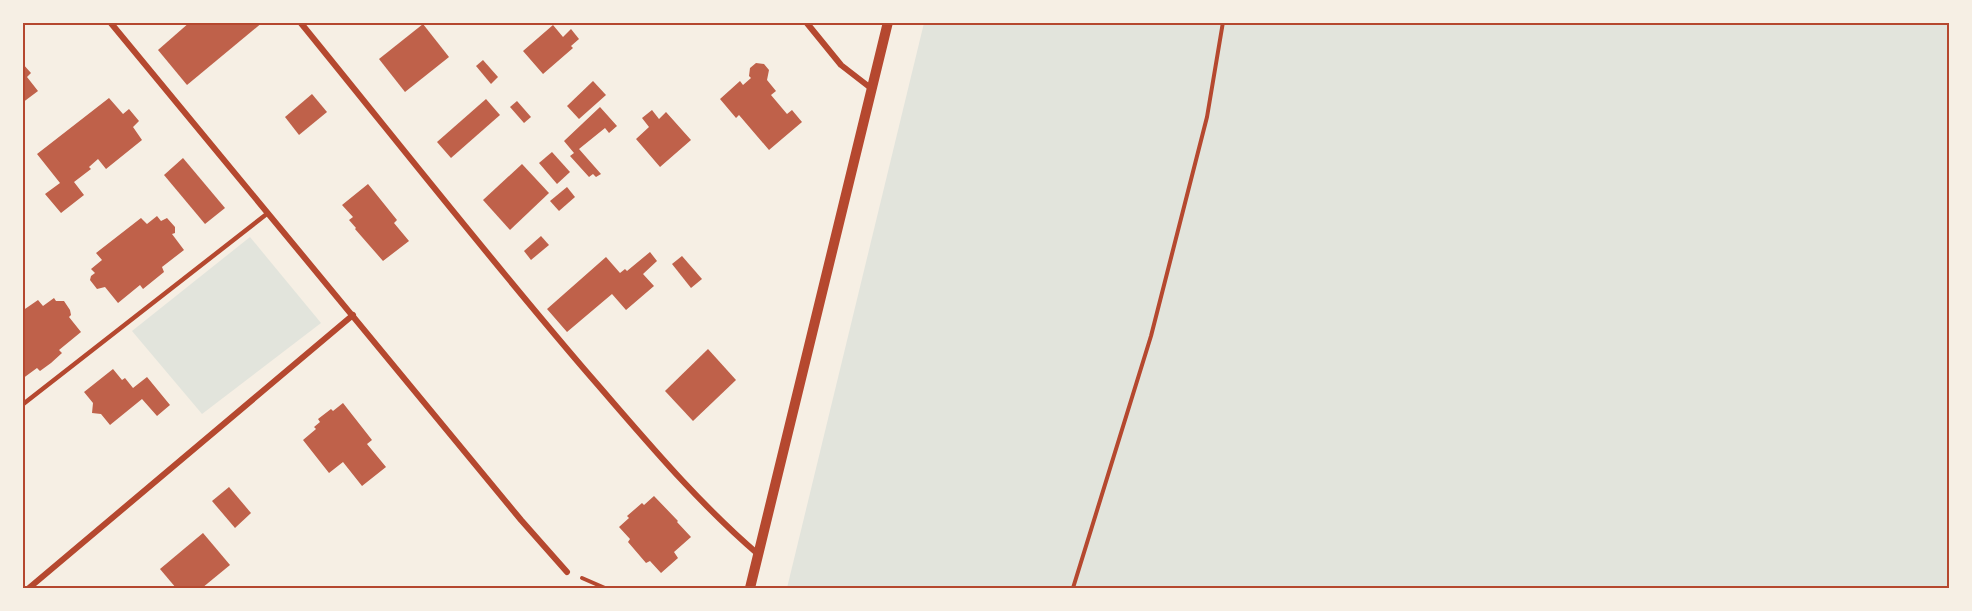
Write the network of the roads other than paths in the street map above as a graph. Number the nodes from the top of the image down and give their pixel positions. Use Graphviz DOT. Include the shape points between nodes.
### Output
graph roads {
  1 [pos="110,22"];
  2 [pos="300,22"];
  3 [pos="806,22"];
  4 [pos="888,22"];
  5 [pos="872,89"];
  6 [pos="268,213"];
  7 [pos="353,315"];
  8 [pos="22,405"];
  9 [pos="759,555"];
  10 [pos="567,572"];
  11 [pos="29,588"];
  12 [pos="750,588"];
  1 -- 6 [label="street"];
  2 -- 9 [label="street" via="545,324 688,489"];
  3 -- 5 [label="street" via="841,65"];
  4 -- 5 [label="street"];
  5 -- 9 [label="street"];
  6 -- 7 [label="street"];
  6 -- 8 [label="lane"];
  7 -- 10 [label="street"];
  7 -- 11 [label="street"];
  9 -- 12 [label="street"];
}
